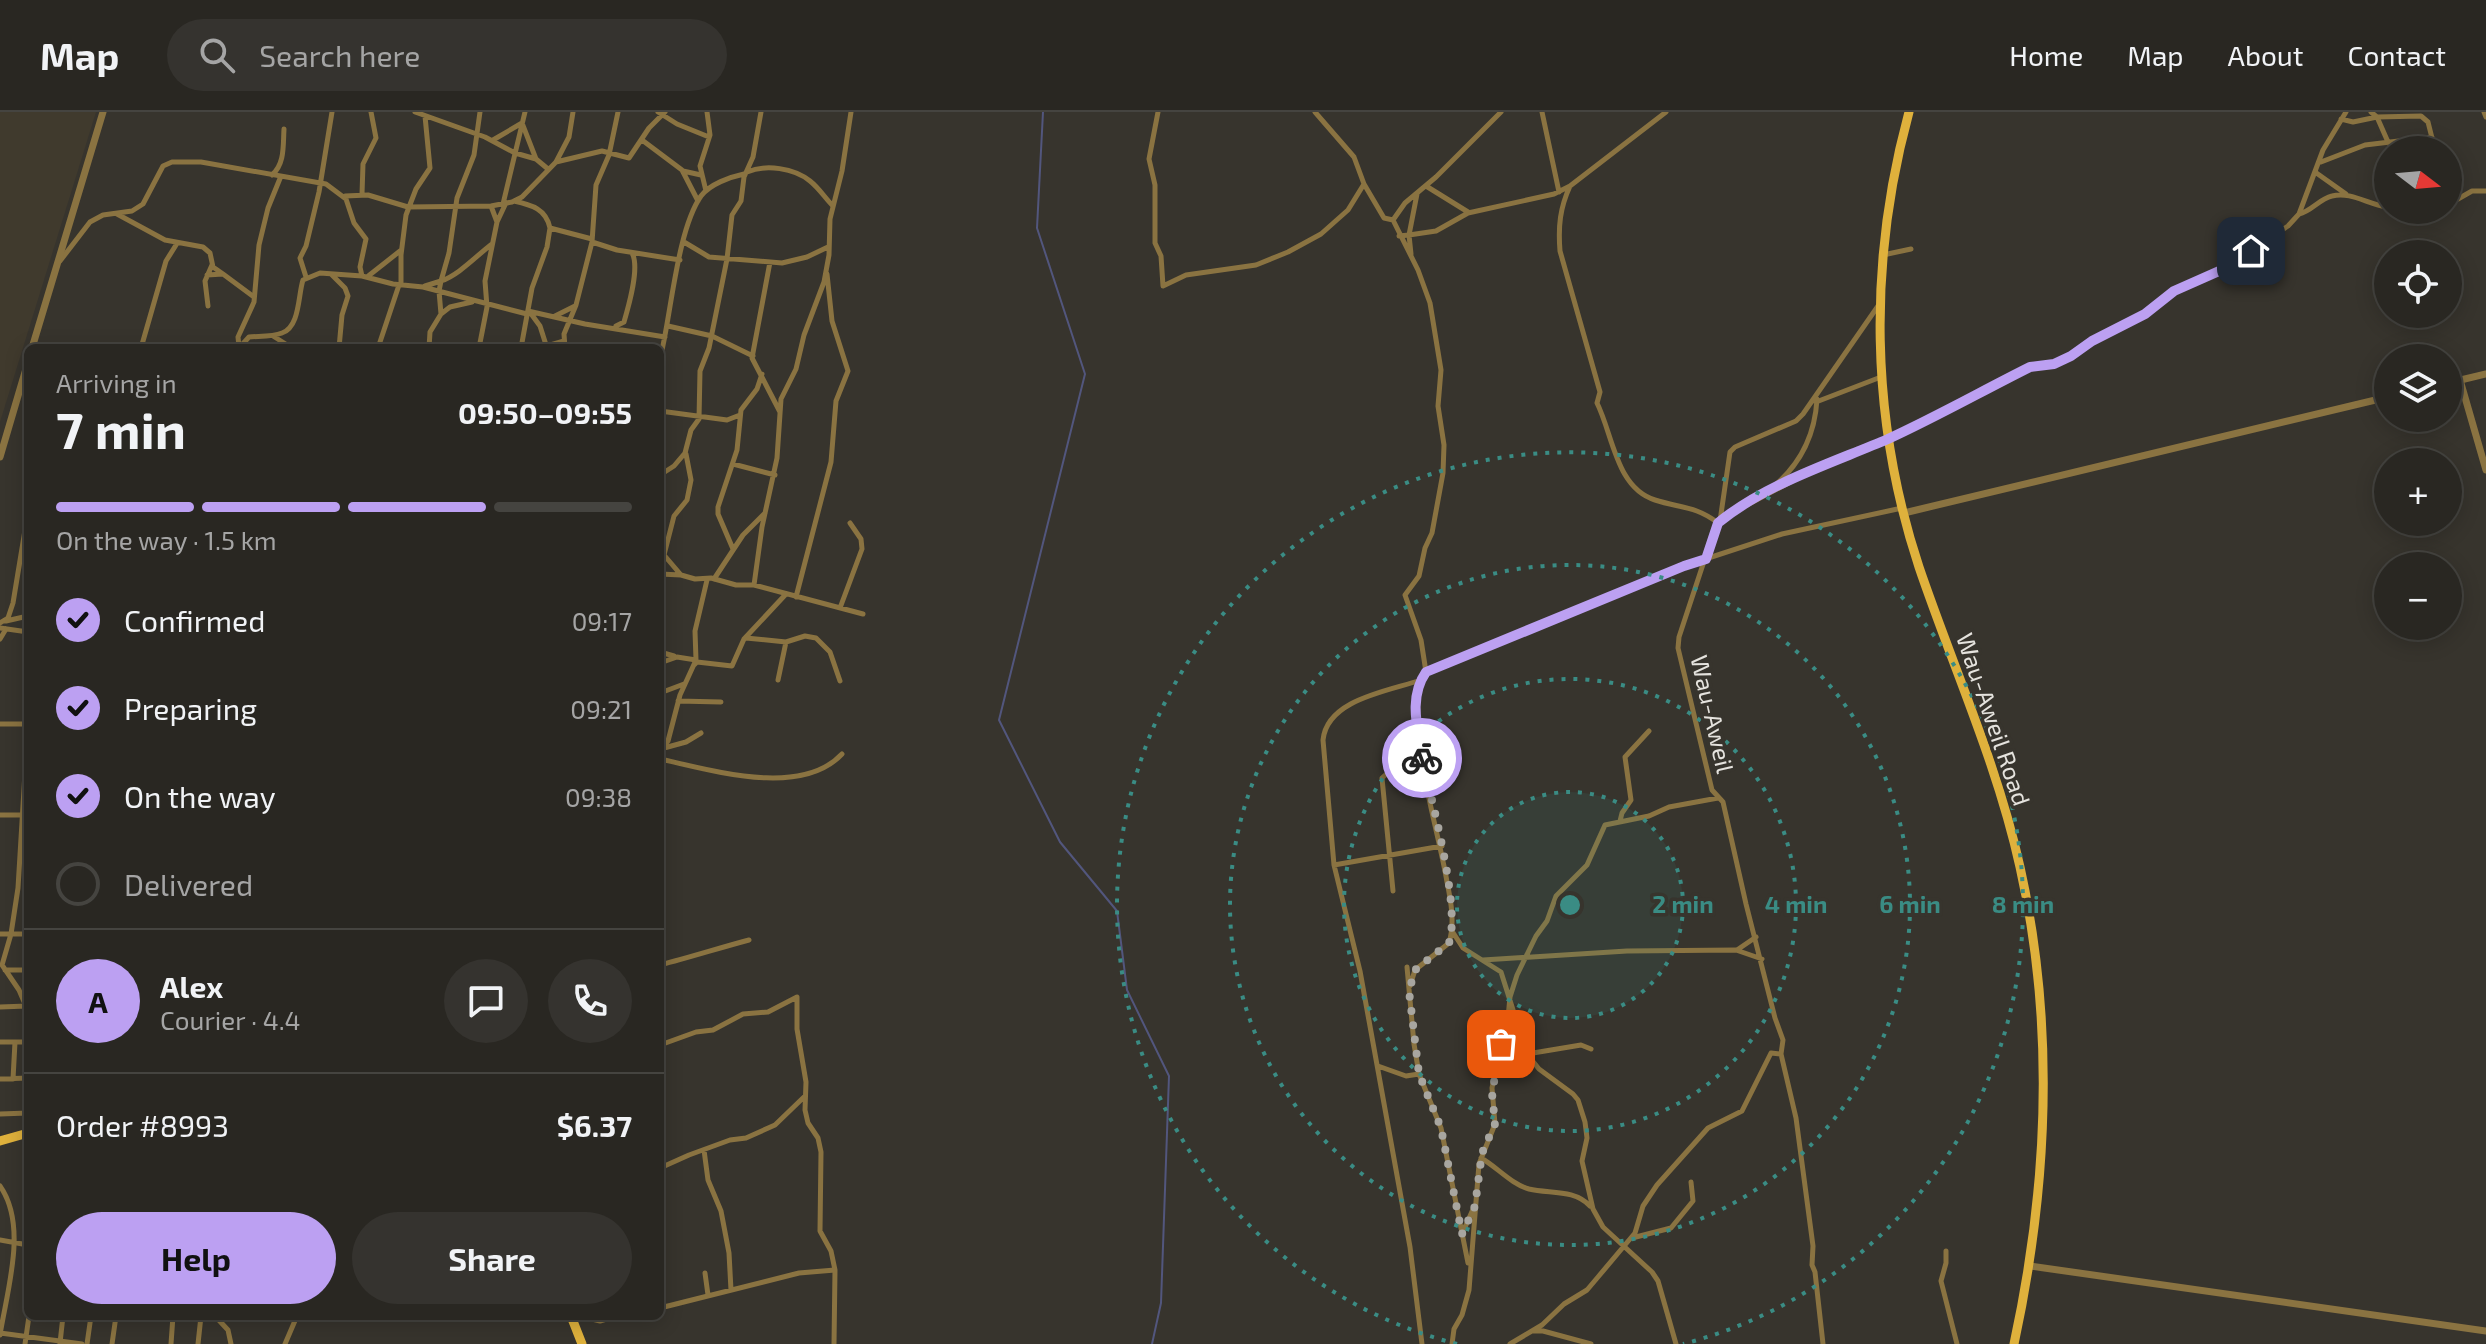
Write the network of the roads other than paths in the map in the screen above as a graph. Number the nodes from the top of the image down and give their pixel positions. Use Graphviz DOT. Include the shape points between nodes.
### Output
graph roads {
  1 [pos="103,112"];
  2 [pos="332,112"];
  3 [pos="371,112"];
  4 [pos="415,112"];
  5 [pos="480,112"];
  6 [pos="525,112"];
  7 [pos="573,112"];
  8 [pos="618,112"];
  9 [pos="707,112"];
  10 [pos="761,112"];
  11 [pos="851,112"];
  12 [pos="1158,112"];
  13 [pos="1315,112"];
  14 [pos="1501,112"];
  15 [pos="1542,112"];
  16 [pos="1666,112"];
  17 [pos="1909,112"];
  18 [pos="2346,112"];
  19 [pos="2371,112"];
  20 [pos="662,113"];
  21 [pos="427,115"];
  22 [pos="2377,117"];
  23 [pos="2341,119"];
  24 [pos="522,123"];
  25 [pos="284,129"];
  26 [pos="477,135"];
  27 [pos="2385,136"];
  28 [pos="2432,136"];
  29 [pos="709,137"];
  30 [pos="642,140"];
  31 [pos="492,141"];
  32 [pos="2374,145"];
  33 [pos="609,151"];
  34 [pos="515,153"];
  35 [pos="536,159"];
  36 [pos="556,162"];
  37 [pos="2320,162"];
  38 [pos="548,169"];
  39 [pos="682,170"];
  40 [pos="2315,171"];
  41 [pos="746,173"];
  42 [pos="272,175"];
  43 [pos="701,175"];
  44 [pos="281,176"];
  45 [pos="321,184"];
  46 [pos="1364,184"];
  47 [pos="1426,186"];
  48 [pos="1570,186"];
  49 [pos="706,191"];
  50 [pos="2486,191"];
  51 [pos="1559,192"];
  52 [pos="1417,193"];
  53 [pos="362,194"];
  54 [pos="2346,195"];
  55 [pos="344,196"];
  56 [pos="2462,197"];
  57 [pos="513,201"];
  58 [pos="698,201"];
  59 [pos="2374,203"];
  60 [pos="504,204"];
  61 [pos="491,206"];
  62 [pos="833,206"];
  63 [pos="408,207"];
  64 [pos="455,207"];
  65 [pos="116,213"];
  66 [pos="1468,213"];
  67 [pos="2299,214"];
  68 [pos="1393,220"];
  69 [pos="497,222"];
  70 [pos="550,228"];
  71 [pos="1409,235"];
  72 [pos="1399,236"];
  73 [pos="592,240"];
  74 [pos="684,242"];
  75 [pos="177,244"];
  76 [pos="493,244"];
  77 [pos="829,246"];
  78 [pos="1911,249"];
  79 [pos="402,250"];
  80 [pos="631,252"];
  81 [pos="644,254"];
  82 [pos="1411,255"];
  83 [pos="1882,256"];
  84 [pos="727,259"];
  85 [pos="680,260"];
  86 [pos="770,262"];
  87 [pos="636,264"];
  88 [pos="57,265"];
  89 [pos="212,265"];
  90 [pos="826,273"];
  91 [pos="223,274"];
  92 [pos="331,274"];
  93 [pos="207,275"];
  94 [pos="306,277"];
  95 [pos="364,277"];
  96 [pos="441,281"];
  97 [pos="400,285"];
  98 [pos="423,287"];
  99 [pos="439,291"];
  100 [pos="254,298"];
  101 [pos="475,301"];
  102 [pos="487,303"];
  103 [pos="576,305"];
  104 [pos="1879,305"];
  105 [pos="208,306"];
  106 [pos="528,312"];
  107 [pos="441,314"];
  108 [pos="554,316"];
  109 [pos="571,321"];
  110 [pos="668,326"];
  111 [pos="610,327"];
  112 [pos="271,335"];
  113 [pos="712,336"];
  114 [pos="665,337"];
  115 [pos="33,344"];
  116 [pos="142,344"];
  117 [pos="239,344"];
  118 [pos="243,344"];
  119 [pos="286,344"];
  120 [pos="339,344"];
  121 [pos="378,344"];
  122 [pos="429,344"];
  123 [pos="480,344"];
  124 [pos="522,344"];
  125 [pos="543,344"];
  126 [pos="564,344"];
  127 [pos="663,344"];
  128 [pos="753,356"];
  129 [pos="762,374"];
  130 [pos="2486,374"];
  131 [pos="24,376"];
  132 [pos="1881,377"];
  133 [pos="2462,380"];
  134 [pos="2462,387"];
  135 [pos="1816,399"];
  136 [pos="2374,400"];
  137 [pos="664,412"];
  138 [pos="740,415"];
  139 [pos="781,415"];
  140 [pos="700,416"];
  141 [pos="727,420"];
  142 [pos="740,429"];
  143 [pos="1888,438"];
  144 [pos="685,453"];
  145 [pos="0,457"];
  146 [pos="733,464"];
  147 [pos="2486,470"];
  148 [pos="664,472"];
  149 [pos="775,475"];
  150 [pos="1763,496"];
  151 [pos="1903,510"];
  152 [pos="766,513"];
  153 [pos="1719,522"];
  154 [pos="850,523"];
  155 [pos="24,544"];
  156 [pos="733,549"];
  157 [pos="1706,559"];
  158 [pos="664,575"];
  159 [pos="681,575"];
  160 [pos="711,579"];
  161 [pos="754,585"];
  162 [pos="786,594"];
  163 [pos="796,597"];
  164 [pos="840,608"];
  165 [pos="863,614"];
  166 [pos="24,617"];
  167 [pos="3,625"];
  168 [pos="24,631"];
  169 [pos="745,638"];
  170 [pos="0,639"];
  171 [pos="786,642"];
  172 [pos="664,653"];
  173 [pos="677,657"];
  174 [pos="664,662"];
  175 [pos="695,662"];
  176 [pos="1426,672"];
  177 [pos="778,680"];
  178 [pos="1421,680"];
  179 [pos="840,681"];
  180 [pos="684,684"];
  181 [pos="664,692"];
  182 [pos="678,701"];
  183 [pos="721,702"];
  184 [pos="24,723"];
  185 [pos="0,724"];
  186 [pos="1649,731"];
  187 [pos="701,733"];
  188 [pos="1420,745"];
  189 [pos="664,747"];
  190 [pos="664,749"];
  191 [pos="842,754"];
  192 [pos="664,759"];
  193 [pos="1718,798"];
  194 [pos="24,814"];
  195 [pos="0,815"];
  196 [pos="1620,821"];
  197 [pos="24,825"];
  198 [pos="1442,846"];
  199 [pos="1391,854"];
  200 [pos="1334,865"];
  201 [pos="1393,891"];
  202 [pos="1452,931"];
  203 [pos="0,934"];
  204 [pos="11,934"];
  205 [pos="24,934"];
  206 [pos="1756,937"];
  207 [pos="749,940"];
  208 [pos="1736,950"];
  209 [pos="1526,957"];
  210 [pos="1762,959"];
  211 [pos="1482,960"];
  212 [pos="664,964"];
  213 [pos="1407,967"];
  214 [pos="4,970"];
  215 [pos="24,970"];
  216 [pos="1410,986"];
  217 [pos="1510,997"];
  218 [pos="24,1001"];
  219 [pos="0,1007"];
  220 [pos="24,1007"];
  221 [pos="0,1042"];
  222 [pos="15,1042"];
  223 [pos="24,1042"];
  224 [pos="664,1044"];
  225 [pos="1591,1049"];
  226 [pos="1500,1052"];
  227 [pos="1527,1054"];
  228 [pos="1781,1054"];
  229 [pos="1377,1066"];
  230 [pos="1419,1074"];
  231 [pos="24,1078"];
  232 [pos="0,1079"];
  233 [pos="13,1079"];
  234 [pos="804,1096"];
  235 [pos="24,1113"];
  236 [pos="0,1114"];
  237 [pos="24,1134"];
  238 [pos="0,1141"];
  239 [pos="704,1150"];
  240 [pos="1481,1158"];
  241 [pos="664,1166"];
  242 [pos="1691,1182"];
  243 [pos="0,1186"];
  244 [pos="1475,1206"];
  245 [pos="1593,1209"];
  246 [pos="1462,1234"];
  247 [pos="1628,1239"];
  248 [pos="0,1240"];
  249 [pos="14,1242"];
  250 [pos="24,1244"];
  251 [pos="1624,1245"];
  252 [pos="1946,1251"];
  253 [pos="2030,1266"];
  254 [pos="835,1270"];
  255 [pos="1470,1272"];
  256 [pos="705,1273"];
  257 [pos="731,1290"];
  258 [pos="708,1295"];
  259 [pos="664,1307"];
  260 [pos="28,1320"];
  261 [pos="63,1320"];
  262 [pos="90,1320"];
  263 [pos="115,1320"];
  264 [pos="173,1320"];
  265 [pos="201,1320"];
  266 [pos="219,1320"];
  267 [pos="295,1320"];
  268 [pos="573,1320"];
  269 [pos="1533,1331"];
  270 [pos="2486,1331"];
  271 [pos="0,1333"];
  272 [pos="26,1340"];
  273 [pos="60,1343"];
  274 [pos="84,1344"];
  275 [pos="112,1344"];
  276 [pos="171,1344"];
  277 [pos="198,1344"];
  278 [pos="231,1344"];
  279 [pos="285,1344"];
  280 [pos="582,1344"];
  281 [pos="834,1344"];
  282 [pos="1422,1344"];
  283 [pos="1452,1344"];
  284 [pos="1510,1344"];
  285 [pos="1591,1344"];
  286 [pos="1676,1344"];
  287 [pos="1823,1344"];
  288 [pos="1957,1344"];
  289 [pos="2014,1344"];
  1 -- 88 [label="street"];
  2 -- 45 [label="street"];
  3 -- 53 [label="street" via="376,138 363,164"];
  4 -- 21 [label="street"];
  5 -- 26 [label="street"];
  6 -- 24 [label="street"];
  7 -- 36 [label="street" via="569,137"];
  8 -- 33 [label="street"];
  9 -- 29 [label="street"];
  10 -- 41 [label="street"];
  11 -- 62 [label="street"];
  12 -- 46 [label="street" via="1149,159 1163,286 1191,274 1256,265 1288,252 1321,234 1348,210"];
  13 -- 46 [label="street" via="1354,157"];
  14 -- 47 [label="street"];
  15 -- 51 [label="street"];
  16 -- 48 [label="street"];
  17 -- 83 [label="main road, Wau-Aweil Road" via="1890,190"];
  18 -- 23 [label="street"];
  19 -- 22 [label="street"];
  20 -- 29 [label="street"];
  20 -- 30 [label="street"];
  21 -- 26 [label="street"];
  21 -- 63 [label="street" via="430,168"];
  22 -- 23 [label="street"];
  22 -- 27 [label="street"];
  22 -- 28 [label="street" via="2421,116"];
  23 -- 37 [label="street"];
  24 -- 31 [label="street"];
  24 -- 34 [label="street"];
  24 -- 35 [label="street"];
  25 -- 42 [label="street" via="281,160"];
  26 -- 31 [label="street"];
  26 -- 64 [label="street"];
  29 -- 43 [label="street"];
  30 -- 33 [label="street" via="629,158"];
  30 -- 39 [label="street"];
  31 -- 34 [label="street"];
  32 -- 37 [label="street"];
  33 -- 36 [label="street"];
  33 -- 73 [label="street" via="594,191"];
  34 -- 35 [label="street"];
  34 -- 60 [label="street"];
  35 -- 38 [label="street"];
  36 -- 38 [label="street"];
  37 -- 40 [label="street"];
  38 -- 57 [label="street"];
  39 -- 43 [label="street"];
  39 -- 58 [label="street"];
  40 -- 54 [label="street"];
  40 -- 67 [label="street"];
  41 -- 49 [label="street"];
  41 -- 62 [label="street" via="767,168 799,174"];
  41 -- 84 [label="street" via="741,201 732,215"];
  42 -- 44 [label="street"];
  42 -- 65 [label="street" via="172,162 159,170 141,206"];
  43 -- 49 [label="street"];
  44 -- 45 [label="street"];
  44 -- 100 [label="street" via="260,238"];
  45 -- 55 [label="street"];
  45 -- 94 [label="street" via="300,258"];
  46 -- 68 [label="street" via="1384,218"];
  47 -- 52 [label="street"];
  47 -- 66 [label="street"];
  48 -- 51 [label="street"];
  48 -- 153 [label="street" via="1560,211 1560,251 1600,392 1597,403 1627,480 1650,499 1699,510"];
  49 -- 58 [label="street"];
  50 -- 56 [label="street"];
  51 -- 66 [label="street"];
  52 -- 68 [label="street"];
  52 -- 71 [label="street"];
  53 -- 55 [label="street"];
  53 -- 63 [label="street"];
  54 -- 59 [label="street"];
  54 -- 67 [label="street" via="2324,199"];
  55 -- 95 [label="street" via="366,239 360,267"];
  57 -- 60 [label="street"];
  57 -- 70 [label="street" via="543,212"];
  58 -- 74 [label="street"];
  60 -- 61 [label="street"];
  60 -- 69 [label="street"];
  61 -- 64 [label="street"];
  61 -- 69 [label="street"];
  62 -- 77 [label="street"];
  63 -- 64 [label="street"];
  63 -- 79 [label="street"];
  64 -- 96 [label="street"];
  65 -- 75 [label="street"];
  65 -- 88 [label="street" via="86,225"];
  66 -- 71 [label="street" via="1436,231"];
  67 -- 143 [label="street" via="2244,260 2174,291 2071,356 2030,367"];
  68 -- 72 [label="street"];
  69 -- 76 [label="street"];
  70 -- 73 [label="street"];
  70 -- 106 [label="street"];
  71 -- 72 [label="street"];
  71 -- 82 [label="street"];
  72 -- 82 [label="street"];
  73 -- 80 [label="street"];
  73 -- 103 [label="street"];
  74 -- 84 [label="street" via="705,256"];
  74 -- 85 [label="street"];
  75 -- 89 [label="street" via="203,247"];
  75 -- 116 [label="street" via="166,261"];
  76 -- 96 [label="street"];
  76 -- 102 [label="street"];
  77 -- 86 [label="street" via="799,260"];
  77 -- 90 [label="street"];
  78 -- 83 [label="street"];
  79 -- 95 [label="street"];
  79 -- 97 [label="street"];
  80 -- 81 [label="street"];
  80 -- 87 [label="street"];
  81 -- 85 [label="street"];
  81 -- 87 [label="street"];
  82 -- 176 [label="street" via="1434,317 1444,436 1432,533 1419,576 1405,595"];
  83 -- 104 [label="main road, Wau-Aweil Road"];
  84 -- 86 [label="street"];
  84 -- 113 [label="street"];
  85 -- 110 [label="street"];
  86 -- 128 [label="street"];
  87 -- 111 [label="street" via="624,322"];
  88 -- 115 [label="street"];
  89 -- 91 [label="street"];
  89 -- 93 [label="street"];
  90 -- 139 [label="street" via="796,369 782,394"];
  90 -- 163 [label="street" via="832,321 848,371 836,401 831,462"];
  91 -- 93 [label="street"];
  91 -- 100 [label="street"];
  92 -- 94 [label="street"];
  92 -- 95 [label="street"];
  92 -- 120 [label="street" via="348,296"];
  93 -- 105 [label="street"];
  94 -- 112 [label="street" via="291,327"];
  95 -- 97 [label="street"];
  96 -- 98 [label="street"];
  96 -- 99 [label="street"];
  97 -- 98 [label="street"];
  97 -- 121 [label="street"];
  98 -- 99 [label="street"];
  99 -- 101 [label="street"];
  99 -- 107 [label="street"];
  100 -- 117 [label="street"];
  101 -- 102 [label="street"];
  101 -- 107 [label="street"];
  102 -- 106 [label="street"];
  102 -- 123 [label="street"];
  103 -- 108 [label="street"];
  103 -- 109 [label="street"];
  104 -- 132 [label="main road, Wau-Aweil Road"];
  104 -- 135 [label="street"];
  106 -- 108 [label="street"];
  106 -- 124 [label="street"];
  106 -- 125 [label="street" via="540,326"];
  107 -- 122 [label="street" via="430,330"];
  108 -- 109 [label="street"];
  109 -- 111 [label="street"];
  109 -- 126 [label="street"];
  110 -- 113 [label="street"];
  110 -- 114 [label="street"];
  111 -- 114 [label="street"];
  112 -- 118 [label="street" via="249,337"];
  112 -- 119 [label="street"];
  113 -- 128 [label="street"];
  113 -- 140 [label="street" via="700,371"];
  114 -- 127 [label="street"];
  128 -- 129 [label="street"];
  129 -- 138 [label="street"];
  129 -- 139 [label="street"];
  130 -- 133 [label="street"];
  131 -- 145 [label="street"];
  132 -- 135 [label="street"];
  132 -- 143 [label="main road, Wau-Aweil Road"];
  134 -- 147 [label="street"];
  135 -- 150 [label="street" via="1804,453"];
  135 -- 153 [label="street, Wau-Aweil" via="1796,421 1730,452"];
  136 -- 151 [label="street"];
  137 -- 140 [label="street"];
  138 -- 141 [label="street"];
  138 -- 142 [label="street"];
  139 -- 149 [label="street"];
  140 -- 141 [label="street"];
  140 -- 144 [label="street"];
  141 -- 142 [label="street"];
  142 -- 146 [label="street"];
  143 -- 150 [label="street"];
  143 -- 151 [label="main road, Wau-Aweil Road"];
  144 -- 148 [label="street"];
  144 -- 159 [label="street" via="691,480 687,500 674,516 664,555"];
  146 -- 149 [label="street"];
  146 -- 156 [label="street" via="718,509"];
  149 -- 152 [label="street"];
  150 -- 153 [label="street"];
  151 -- 157 [label="street" via="1782,534"];
  151 -- 253 [label="main road, Wau-Aweil Road" via="1990,759 2021,868 2043,1068 2043,1151"];
  152 -- 156 [label="street"];
  152 -- 161 [label="street"];
  153 -- 157 [label="street, Wau-Aweil"];
  154 -- 164 [label="street" via="862,549"];
  155 -- 167 [label="street" via="13,603"];
  156 -- 160 [label="street"];
  157 -- 176 [label="street"];
  157 -- 193 [label="street, Wau-Aweil" via="1678,643"];
  158 -- 159 [label="street"];
  159 -- 160 [label="street"];
  160 -- 161 [label="street"];
  160 -- 175 [label="street" via="695,631"];
  161 -- 162 [label="street"];
  162 -- 163 [label="street"];
  162 -- 169 [label="street"];
  163 -- 164 [label="street"];
  164 -- 165 [label="street"];
  166 -- 167 [label="street"];
  167 -- 168 [label="street"];
  167 -- 170 [label="street"];
  169 -- 171 [label="street"];
  169 -- 175 [label="street" via="732,666"];
  171 -- 177 [label="street"];
  171 -- 179 [label="street" via="805,636 820,640 833,656"];
  172 -- 173 [label="street"];
  173 -- 174 [label="street"];
  173 -- 175 [label="street"];
  175 -- 180 [label="street"];
  176 -- 178 [label="street"];
  178 -- 188 [label="street" via="1415,710"];
  178 -- 200 [label="street" via="1359,700 1328,723 1323,740"];
  180 -- 181 [label="street"];
  180 -- 182 [label="street"];
  182 -- 183 [label="street"];
  182 -- 189 [label="street"];
  184 -- 185 [label="street"];
  186 -- 196 [label="street" via="1625,758 1631,800"];
  187 -- 190 [label="street"];
  188 -- 198 [label="street"];
  188 -- 199 [label="street" via="1382,778"];
  191 -- 192 [label="street" via="820,771 787,778"];
  193 -- 196 [label="street"];
  193 -- 206 [label="street, Wau-Aweil"];
  194 -- 195 [label="street"];
  196 -- 209 [label="street" via="1605,825 1587,865 1556,896"];
  197 -- 204 [label="street"];
  198 -- 199 [label="street"];
  198 -- 202 [label="street"];
  199 -- 200 [label="street"];
  199 -- 201 [label="street"];
  200 -- 229 [label="street"];
  202 -- 211 [label="street" via="1463,948"];
  202 -- 216 [label="street" via="1445,948 1415,970"];
  203 -- 204 [label="street"];
  204 -- 205 [label="street"];
  204 -- 214 [label="street"];
  206 -- 208 [label="street"];
  206 -- 210 [label="street, Wau-Aweil"];
  207 -- 212 [label="street"];
  208 -- 209 [label="street"];
  208 -- 210 [label="street"];
  209 -- 211 [label="street"];
  209 -- 217 [label="street"];
  210 -- 228 [label="street, Wau-Aweil" via="1783,1040"];
  211 -- 217 [label="street" via="1501,972"];
  213 -- 216 [label="street"];
  214 -- 215 [label="street"];
  214 -- 218 [label="street"];
  216 -- 230 [label="street"];
  217 -- 226 [label="street"];
  217 -- 227 [label="street"];
  219 -- 220 [label="street"];
  221 -- 222 [label="street"];
  222 -- 223 [label="street"];
  222 -- 233 [label="street"];
  224 -- 234 [label="street" via="713,1030 743,1014 768,1012 797,997"];
  225 -- 227 [label="street" via="1574,1045"];
  226 -- 227 [label="street"];
  226 -- 240 [label="street" via="1492,1093 1495,1124"];
  227 -- 245 [label="street" via="1578,1100 1587,1138 1582,1161"];
  228 -- 247 [label="street" via="1771,1053 1742,1111 1708,1128 1657,1185"];
  228 -- 287 [label="street, Wau-Aweil" via="1796,1118"];
  229 -- 230 [label="street" via="1406,1076"];
  229 -- 282 [label="street"];
  230 -- 246 [label="street" via="1441,1128"];
  231 -- 233 [label="street"];
  232 -- 233 [label="street"];
  234 -- 239 [label="street" via="775,1125"];
  234 -- 254 [label="street" via="808,1123 821,1152 820,1231"];
  235 -- 236 [label="street"];
  237 -- 238 [label="main road"];
  239 -- 241 [label="street"];
  239 -- 257 [label="street" via="708,1180 721,1211"];
  240 -- 244 [label="street"];
  240 -- 245 [label="street" via="1519,1185 1569,1194"];
  242 -- 247 [label="street" via="1693,1201 1676,1225"];
  243 -- 249 [label="street" via="10,1203"];
  244 -- 246 [label="street"];
  244 -- 255 [label="street"];
  245 -- 251 [label="street" via="1603,1227"];
  246 -- 255 [label="street"];
  247 -- 251 [label="street"];
  248 -- 249 [label="street"];
  249 -- 250 [label="street"];
  249 -- 271 [label="street"];
  251 -- 269 [label="street" via="1587,1290"];
  251 -- 286 [label="street" via="1658,1281"];
  252 -- 288 [label="street" via="1941,1281"];
  253 -- 270 [label="street"];
  253 -- 289 [label="main road, Wau-Aweil Road"];
  254 -- 257 [label="street"];
  254 -- 281 [label="street"];
  255 -- 283 [label="street"];
  256 -- 258 [label="street"];
  257 -- 258 [label="street"];
  258 -- 259 [label="street"];
  260 -- 272 [label="street"];
  261 -- 273 [label="street"];
  262 -- 274 [label="street"];
  263 -- 275 [label="street"];
  264 -- 276 [label="street"];
  265 -- 277 [label="street"];
  266 -- 278 [label="street"];
  267 -- 279 [label="street"];
  268 -- 280 [label="main road"];
  269 -- 284 [label="street"];
  269 -- 285 [label="street"];
  271 -- 272 [label="street"];
  272 -- 273 [label="street"];
  273 -- 274 [label="street"];
}
